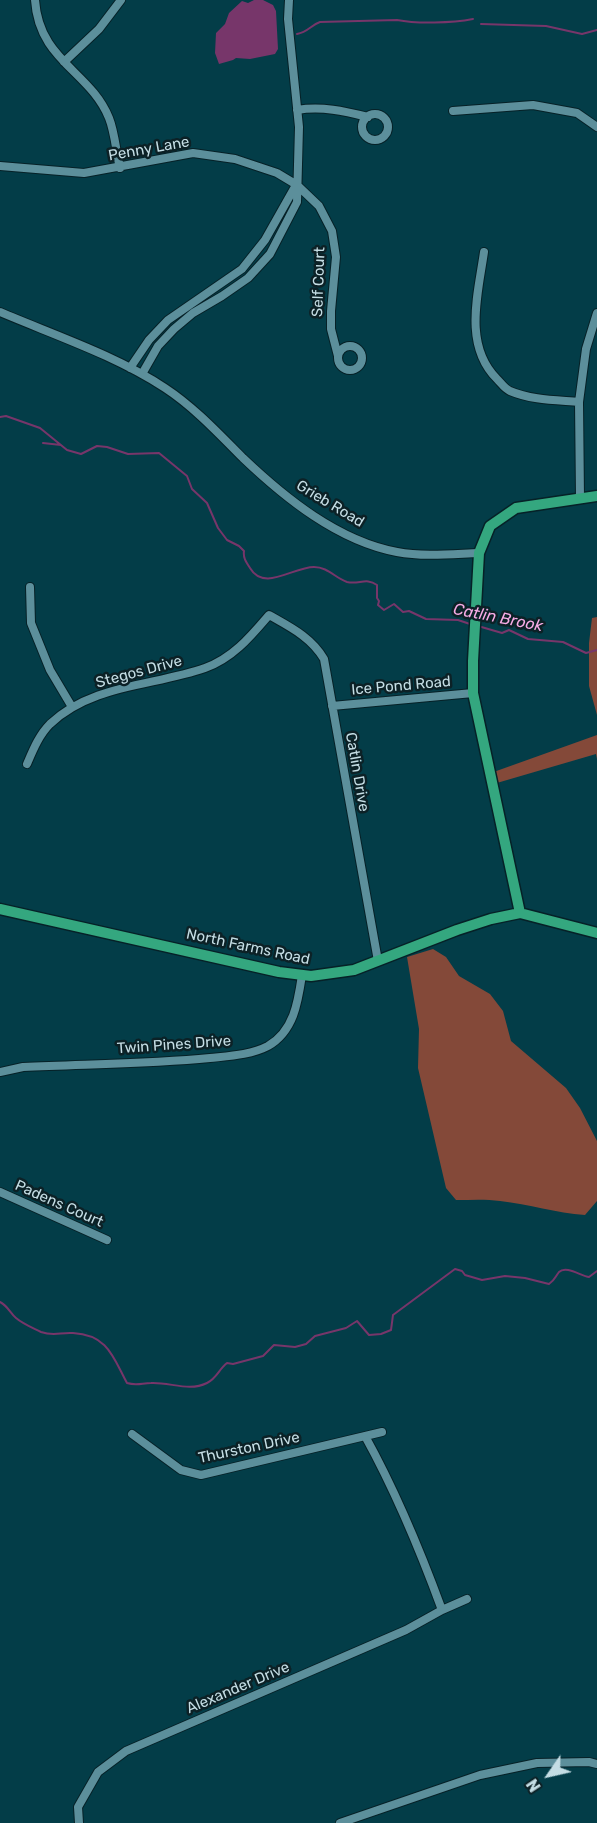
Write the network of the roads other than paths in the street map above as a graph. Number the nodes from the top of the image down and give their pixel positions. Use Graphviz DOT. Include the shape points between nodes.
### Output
graph roads {
  1 [pos="35,0"];
  2 [pos="121,0"];
  3 [pos="289,0"];
  4 [pos="64,62"];
  5 [pos="297,110"];
  6 [pos="453,111"];
  7 [pos="368,117"];
  8 [pos="597,127"];
  9 [pos="0,166"];
  10 [pos="120,168"];
  11 [pos="297,185"];
  12 [pos="484,252"];
  13 [pos="0,312"];
  14 [pos="597,313"];
  15 [pos="338,356"];
  16 [pos="129,368"];
  17 [pos="142,374"];
  18 [pos="579,402"];
  19 [pos="597,496"];
  20 [pos="580,498"];
  21 [pos="479,554"];
  22 [pos="30,587"];
  23 [pos="268,615"];
  24 [pos="473,693"];
  25 [pos="332,706"];
  26 [pos="72,707"];
  27 [pos="27,764"];
  28 [pos="0,909"];
  29 [pos="520,913"];
  30 [pos="597,933"];
  31 [pos="378,961"];
  32 [pos="302,975"];
  33 [pos="0,1072"];
  34 [pos="0,1192"];
  35 [pos="106,1240"];
  36 [pos="382,1432"];
  37 [pos="132,1434"];
  38 [pos="365,1436"];
  39 [pos="467,1599"];
  40 [pos="442,1610"];
  41 [pos="597,1764"];
  42 [pos="79,1823"];
  43 [pos="340,1823"];
  1 -- 4 [label="street" via="45,38"];
  2 -- 4 [label="street" via="99,29"];
  3 -- 5 [label="street"];
  4 -- 10 [label="street" via="95,95 109,118"];
  5 -- 7 [label="street" via="334,109"];
  5 -- 11 [label="street"];
  6 -- 8 [label="street" via="533,105 577,112"];
  9 -- 10 [label="street, Penny Lane" via="84,173"];
  10 -- 11 [label="street, Penny Lane" via="193,153 235,159 277,173"];
  11 -- 15 [label="street, Self Court" via="319,206 332,231 336,257 331,311"];
  11 -- 16 [label="street" via="265,240 242,269 168,320"];
  11 -- 17 [label="street" via="297,202 270,254 248,278 174,329 158,346"];
  12 -- 18 [label="street" via="475,318 486,368 508,391"];
  13 -- 16 [label="street, Grieb Road"];
  14 -- 18 [label="street" via="586,349"];
  16 -- 17 [label="street, Grieb Road"];
  17 -- 21 [label="street, Grieb Road" via="192,409 263,477 337,529 397,552"];
  18 -- 20 [label="street"];
  19 -- 20 [label="main road"];
  20 -- 21 [label="main road" via="516,508 490,526"];
  21 -- 24 [label="main road"];
  22 -- 26 [label="street" via="31,622 50,670"];
  23 -- 25 [label="street, Catlin Drive" via="303,634 316,646 324,658"];
  23 -- 26 [label="street, Stegos Drive" via="248,640 206,668 118,689"];
  24 -- 25 [label="street, Ice Pond Road"];
  24 -- 29 [label="main road"];
  25 -- 31 [label="street, Catlin Drive"];
  26 -- 27 [label="street, Stegos Drive" via="37,740"];
  28 -- 32 [label="main road, North Farms Road"];
  29 -- 30 [label="main road"];
  29 -- 31 [label="main road, North Farms Road" via="456,930"];
  31 -- 32 [label="main road, North Farms Road" via="354,970"];
  32 -- 33 [label="street, Twin Pines Drive" via="298,1006 288,1028 268,1046 244,1054 167,1062 23,1067"];
  34 -- 35 [label="street, Padens Court"];
  36 -- 38 [label="street, Thurston Drive"];
  37 -- 38 [label="street, Thurston Drive" via="181,1470 201,1475"];
  38 -- 40 [label="street" via="415,1537"];
  39 -- 40 [label="street, Alexander Drive"];
  40 -- 42 [label="street, Alexander Drive" via="406,1630 126,1751 98,1772 78,1807"];
  41 -- 43 [label="street" via="537,1763 480,1775"];
}
